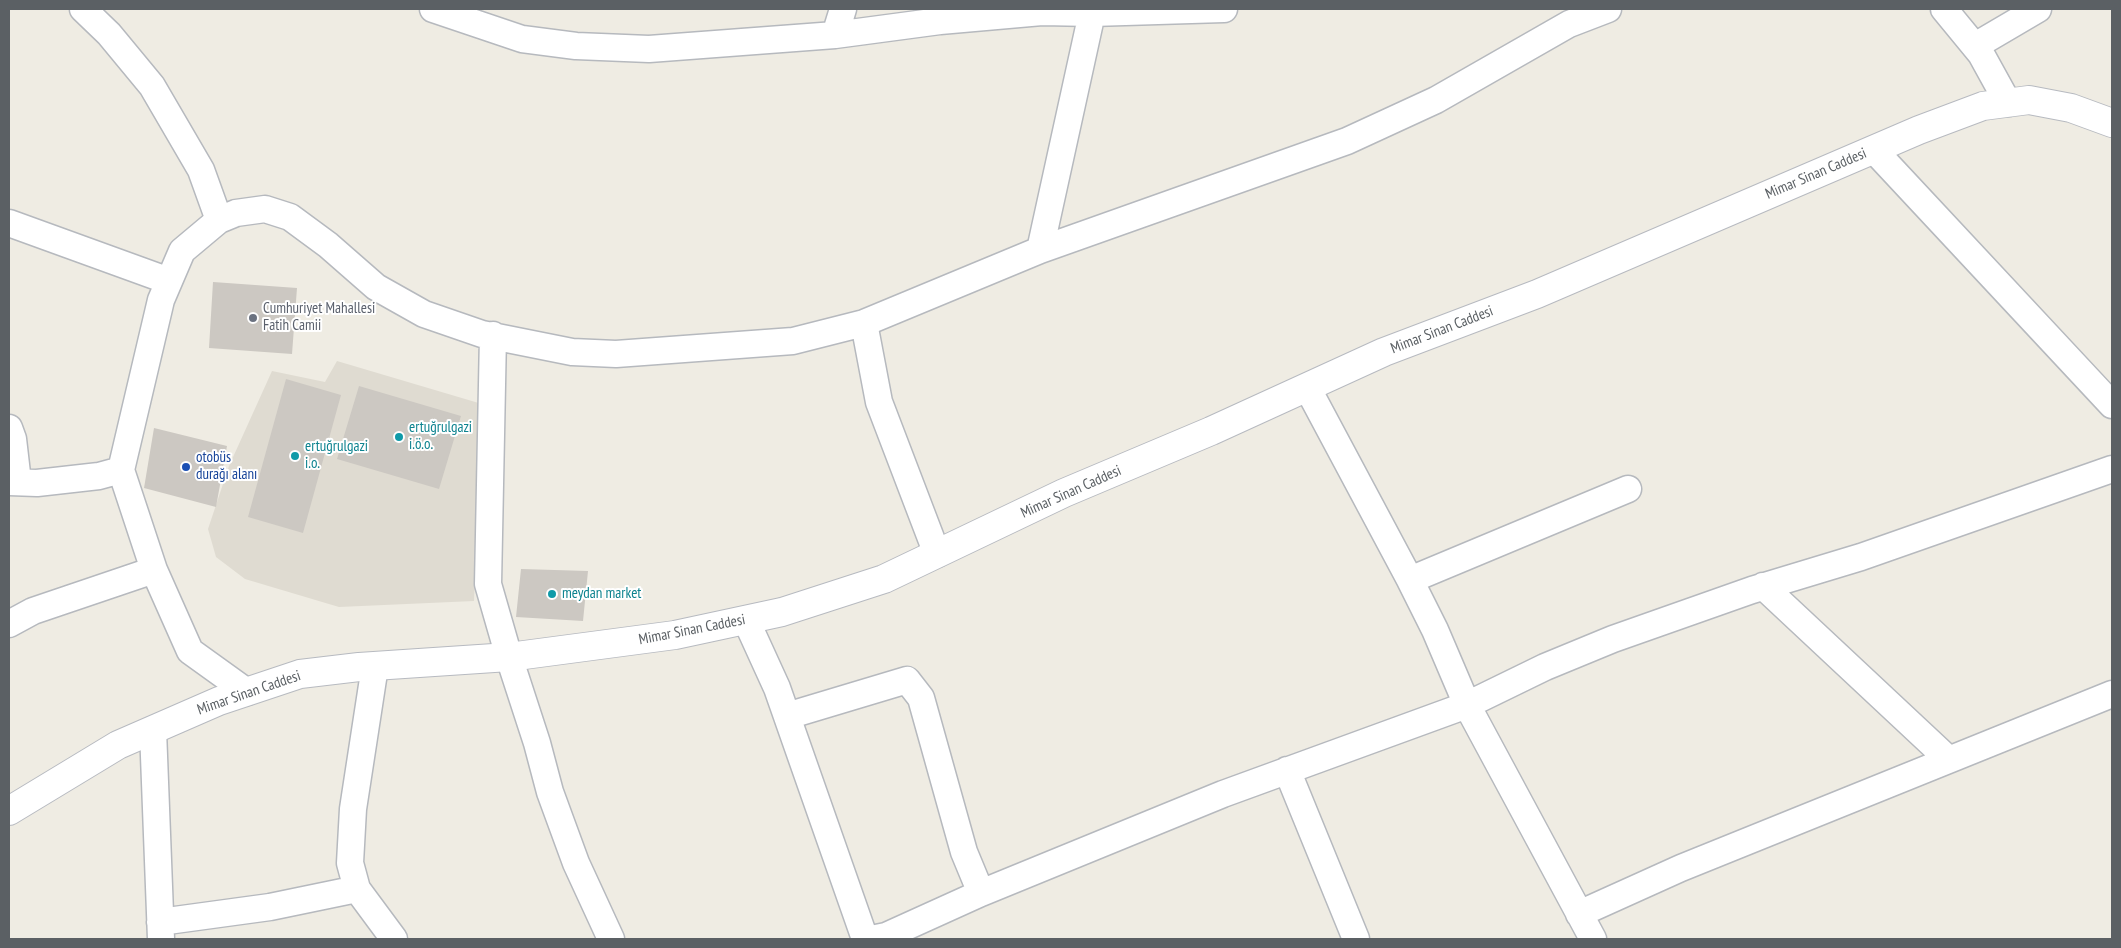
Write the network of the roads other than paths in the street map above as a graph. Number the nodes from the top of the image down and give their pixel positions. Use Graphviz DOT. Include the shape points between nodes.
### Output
graph roads {
  1 [pos="83,9"];
  2 [pos="432,9"];
  3 [pos="843,9"];
  4 [pos="1224,9"];
  5 [pos="1608,9"];
  6 [pos="1944,9"];
  7 [pos="2038,9"];
  8 [pos="1092,13"];
  9 [pos="835,36"];
  10 [pos="1975,46"];
  11 [pos="2008,103"];
  12 [pos="2112,123"];
  13 [pos="1874,150"];
  14 [pos="219,220"];
  15 [pos="9,223"];
  16 [pos="1040,250"];
  17 [pos="169,281"];
  18 [pos="864,323"];
  19 [pos="493,336"];
  20 [pos="1307,387"];
  21 [pos="2112,405"];
  22 [pos="9,428"];
  23 [pos="2112,469"];
  24 [pos="121,470"];
  25 [pos="13,482"];
  26 [pos="1628,489"];
  27 [pos="937,554"];
  28 [pos="154,570"];
  29 [pos="1410,580"];
  30 [pos="1763,586"];
  31 [pos="746,620"];
  32 [pos="9,624"];
  33 [pos="509,657"];
  34 [pos="375,666"];
  35 [pos="247,692"];
  36 [pos="2112,694"];
  37 [pos="1467,705"];
  38 [pos="787,716"];
  39 [pos="153,730"];
  40 [pos="1948,759"];
  41 [pos="1287,770"];
  42 [pos="9,811"];
  43 [pos="357,889"];
  44 [pos="981,894"];
  45 [pos="1580,914"];
  46 [pos="160,930"];
  47 [pos="394,939"];
  48 [pos="612,939"];
  49 [pos="865,939"];
  50 [pos="871,939"];
  51 [pos="1356,939"];
  52 [pos="1593,939"];
  1 -- 14 [label="street" via="109,34 152,86 201,170"];
  2 -- 9 [label="street" via="522,39 576,46 649,49"];
  3 -- 9 [label="street"];
  4 -- 8 [label="street"];
  5 -- 16 [label="street" via="1568,24 1436,100 1346,141"];
  6 -- 10 [label="street"];
  7 -- 10 [label="street"];
  8 -- 9 [label="street" via="1033,13 940,21"];
  8 -- 16 [label="street"];
  10 -- 11 [label="street"];
  11 -- 12 [label="street, Mimar Sinan Caddesi" via="2029,100 2071,108"];
  11 -- 13 [label="street, Mimar Sinan Caddesi" via="1983,106"];
  13 -- 20 [label="street, Mimar Sinan Caddesi" via="1537,294 1384,352"];
  13 -- 21 [label="street"];
  14 -- 17 [label="street" via="182,251"];
  14 -- 19 [label="street" via="236,213 265,209 290,217 384,291 424,314"];
  15 -- 17 [label="street"];
  16 -- 18 [label="street"];
  17 -- 24 [label="street" via="161,300"];
  18 -- 19 [label="street" via="793,341 616,354 572,352"];
  18 -- 27 [label="street" via="879,402"];
  19 -- 33 [label="street" via="488,584"];
  20 -- 27 [label="street, Mimar Sinan Caddesi" via="1064,493"];
  20 -- 29 [label="street"];
  22 -- 25 [label="street" via="13,439"];
  23 -- 30 [label="street" via="1870,554"];
  24 -- 25 [label="street" via="99,476"];
  24 -- 28 [label="street"];
  26 -- 29 [label="street"];
  27 -- 31 [label="street, Mimar Sinan Caddesi" via="884,579 782,612"];
  28 -- 32 [label="street" via="33,611"];
  28 -- 35 [label="street" via="190,651"];
  29 -- 37 [label="street"];
  30 -- 37 [label="street" via="1612,639"];
  30 -- 40 [label="street"];
  31 -- 33 [label="street, Mimar Sinan Caddesi" via="675,635"];
  31 -- 38 [label="street"];
  33 -- 34 [label="street, Mimar Sinan Caddesi"];
  33 -- 48 [label="street" via="538,742 550,792 576,863"];
  34 -- 35 [label="street, Mimar Sinan Caddesi" via="300,674"];
  34 -- 43 [label="street" via="353,809 350,863"];
  35 -- 39 [label="street, Mimar Sinan Caddesi"];
  36 -- 40 [label="street"];
  37 -- 41 [label="street"];
  37 -- 45 [label="street"];
  38 -- 44 [label="street" via="907,680 921,698 964,852"];
  38 -- 49 [label="street"];
  39 -- 42 [label="street, Mimar Sinan Caddesi" via="118,745"];
  39 -- 46 [label="street"];
  40 -- 45 [label="street" via="1681,868"];
  41 -- 44 [label="street"];
  41 -- 51 [label="street"];
  43 -- 46 [label="street"];
  43 -- 47 [label="street"];
  44 -- 50 [label="street" via="886,936"];
  45 -- 52 [label="street"];
}
